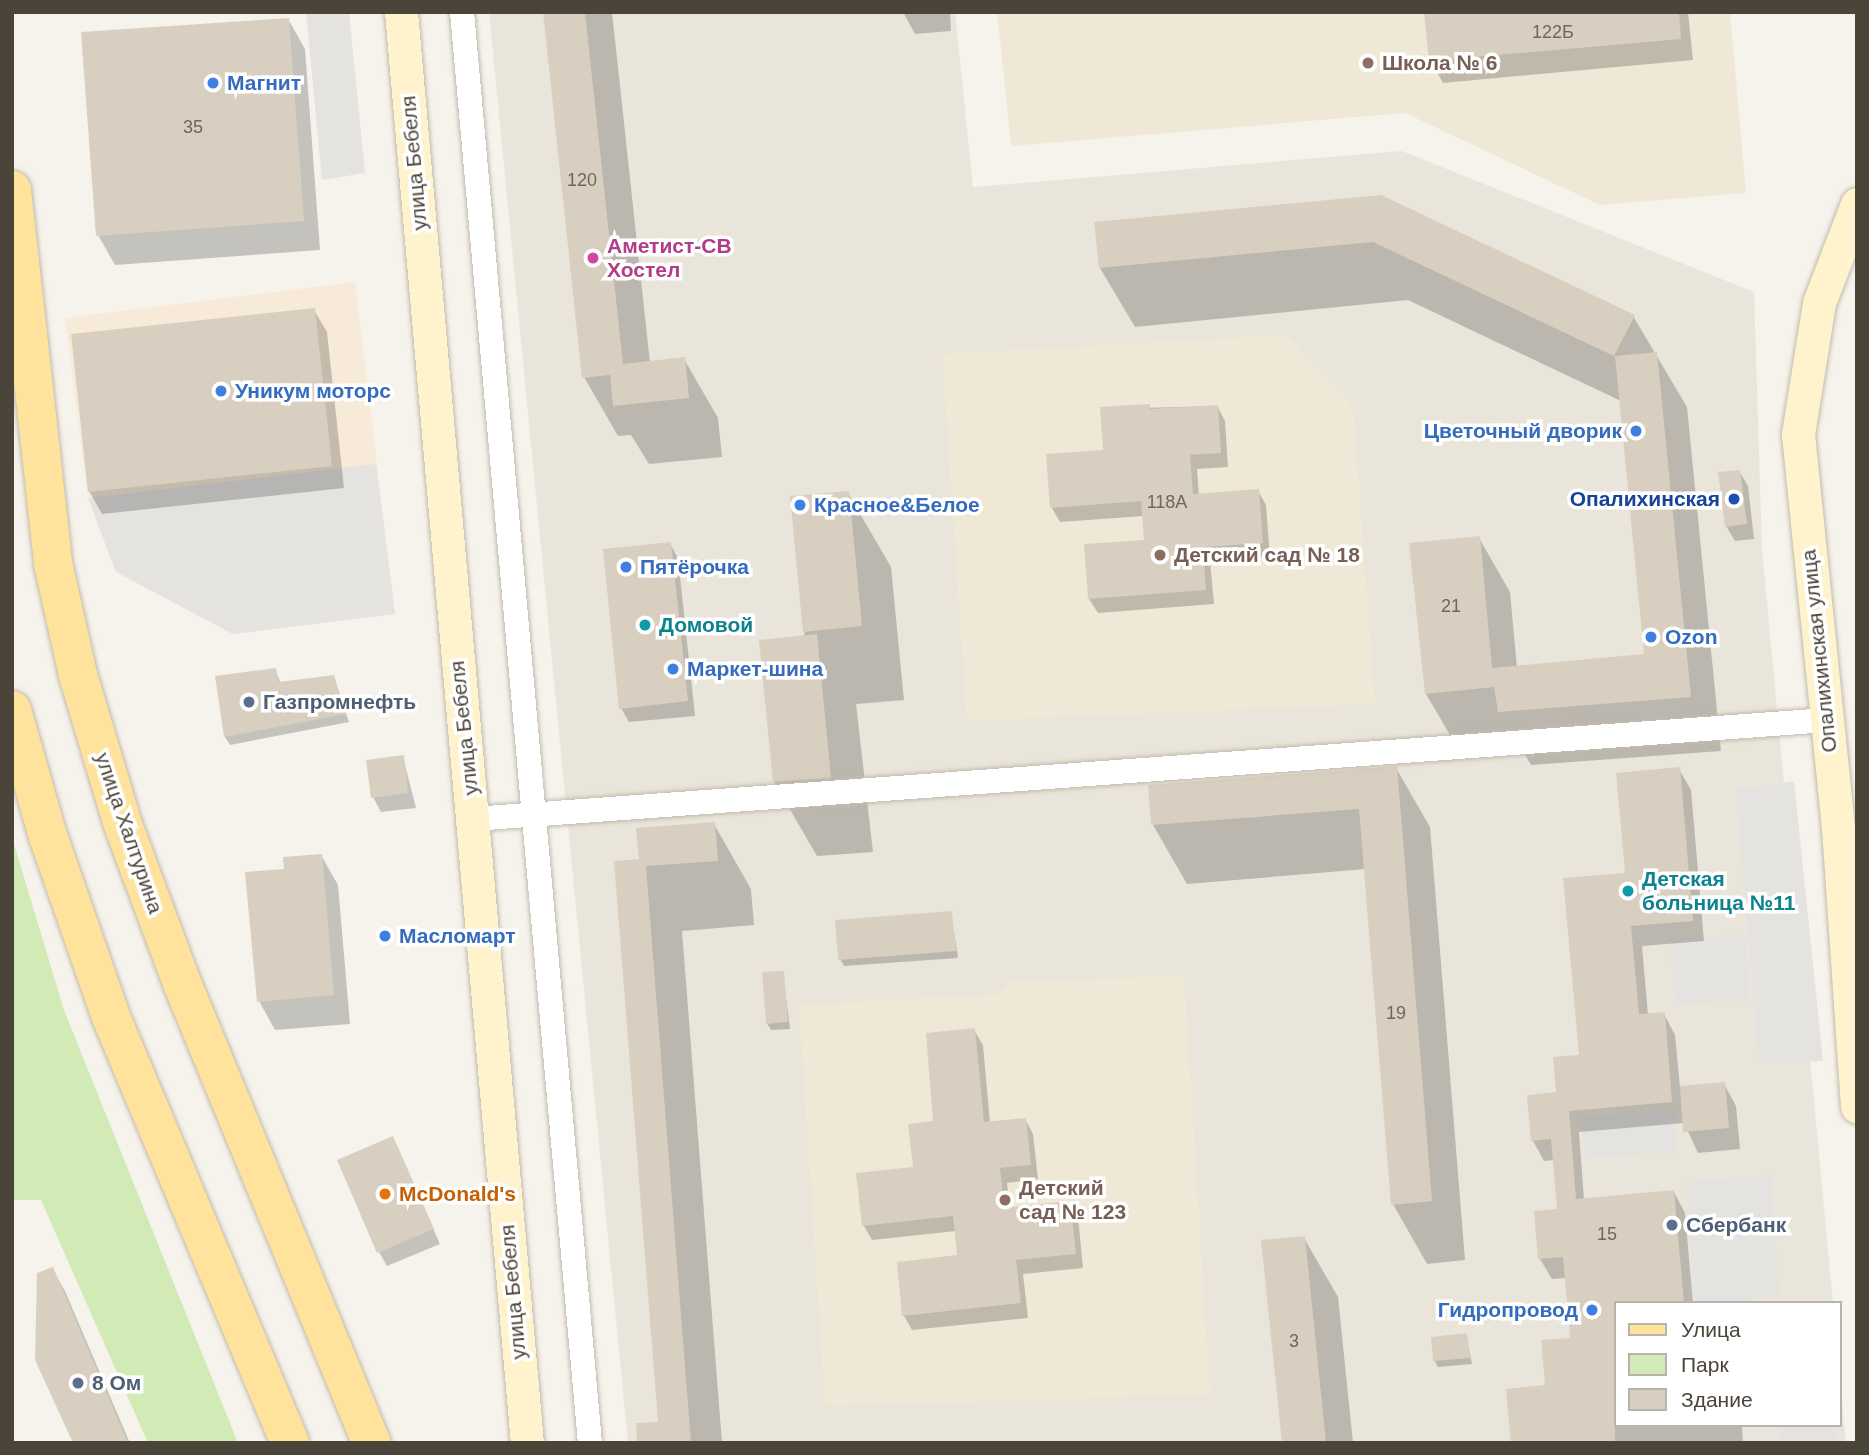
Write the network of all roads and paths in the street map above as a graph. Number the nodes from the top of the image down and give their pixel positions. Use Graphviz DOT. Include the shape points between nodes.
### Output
graph roads {
  1 [pos="401,12"];
  2 [pos="462,12"];
  3 [pos="12,190"];
  4 [pos="1857,204"];
  5 [pos="12,710"];
  6 [pos="1826,720"];
  7 [pos="529,815"];
  8 [pos="472,819"];
  9 [pos="1857,1106"];
  10 [pos="289,1443"];
  11 [pos="372,1443"];
  12 [pos="527,1443"];
  13 [pos="590,1443"];
  1 -- 8 [label="main road, улица Бебеля"];
  2 -- 7 [label="street"];
  3 -- 11 [label="main road, улица Халтурина" via="53,563 78,675 121,822 182,983"];
  4 -- 6 [label="main road, Опалихинская улица" via="1819,303 1798,434"];
  5 -- 10 [label="main road" via="48,836 111,1017"];
  6 -- 7 [label="street"];
  6 -- 9 [label="main road, Опалихинская улица"];
  7 -- 8 [label="street"];
  7 -- 13 [label="street"];
  8 -- 12 [label="main road, улица Бебеля"];
}
